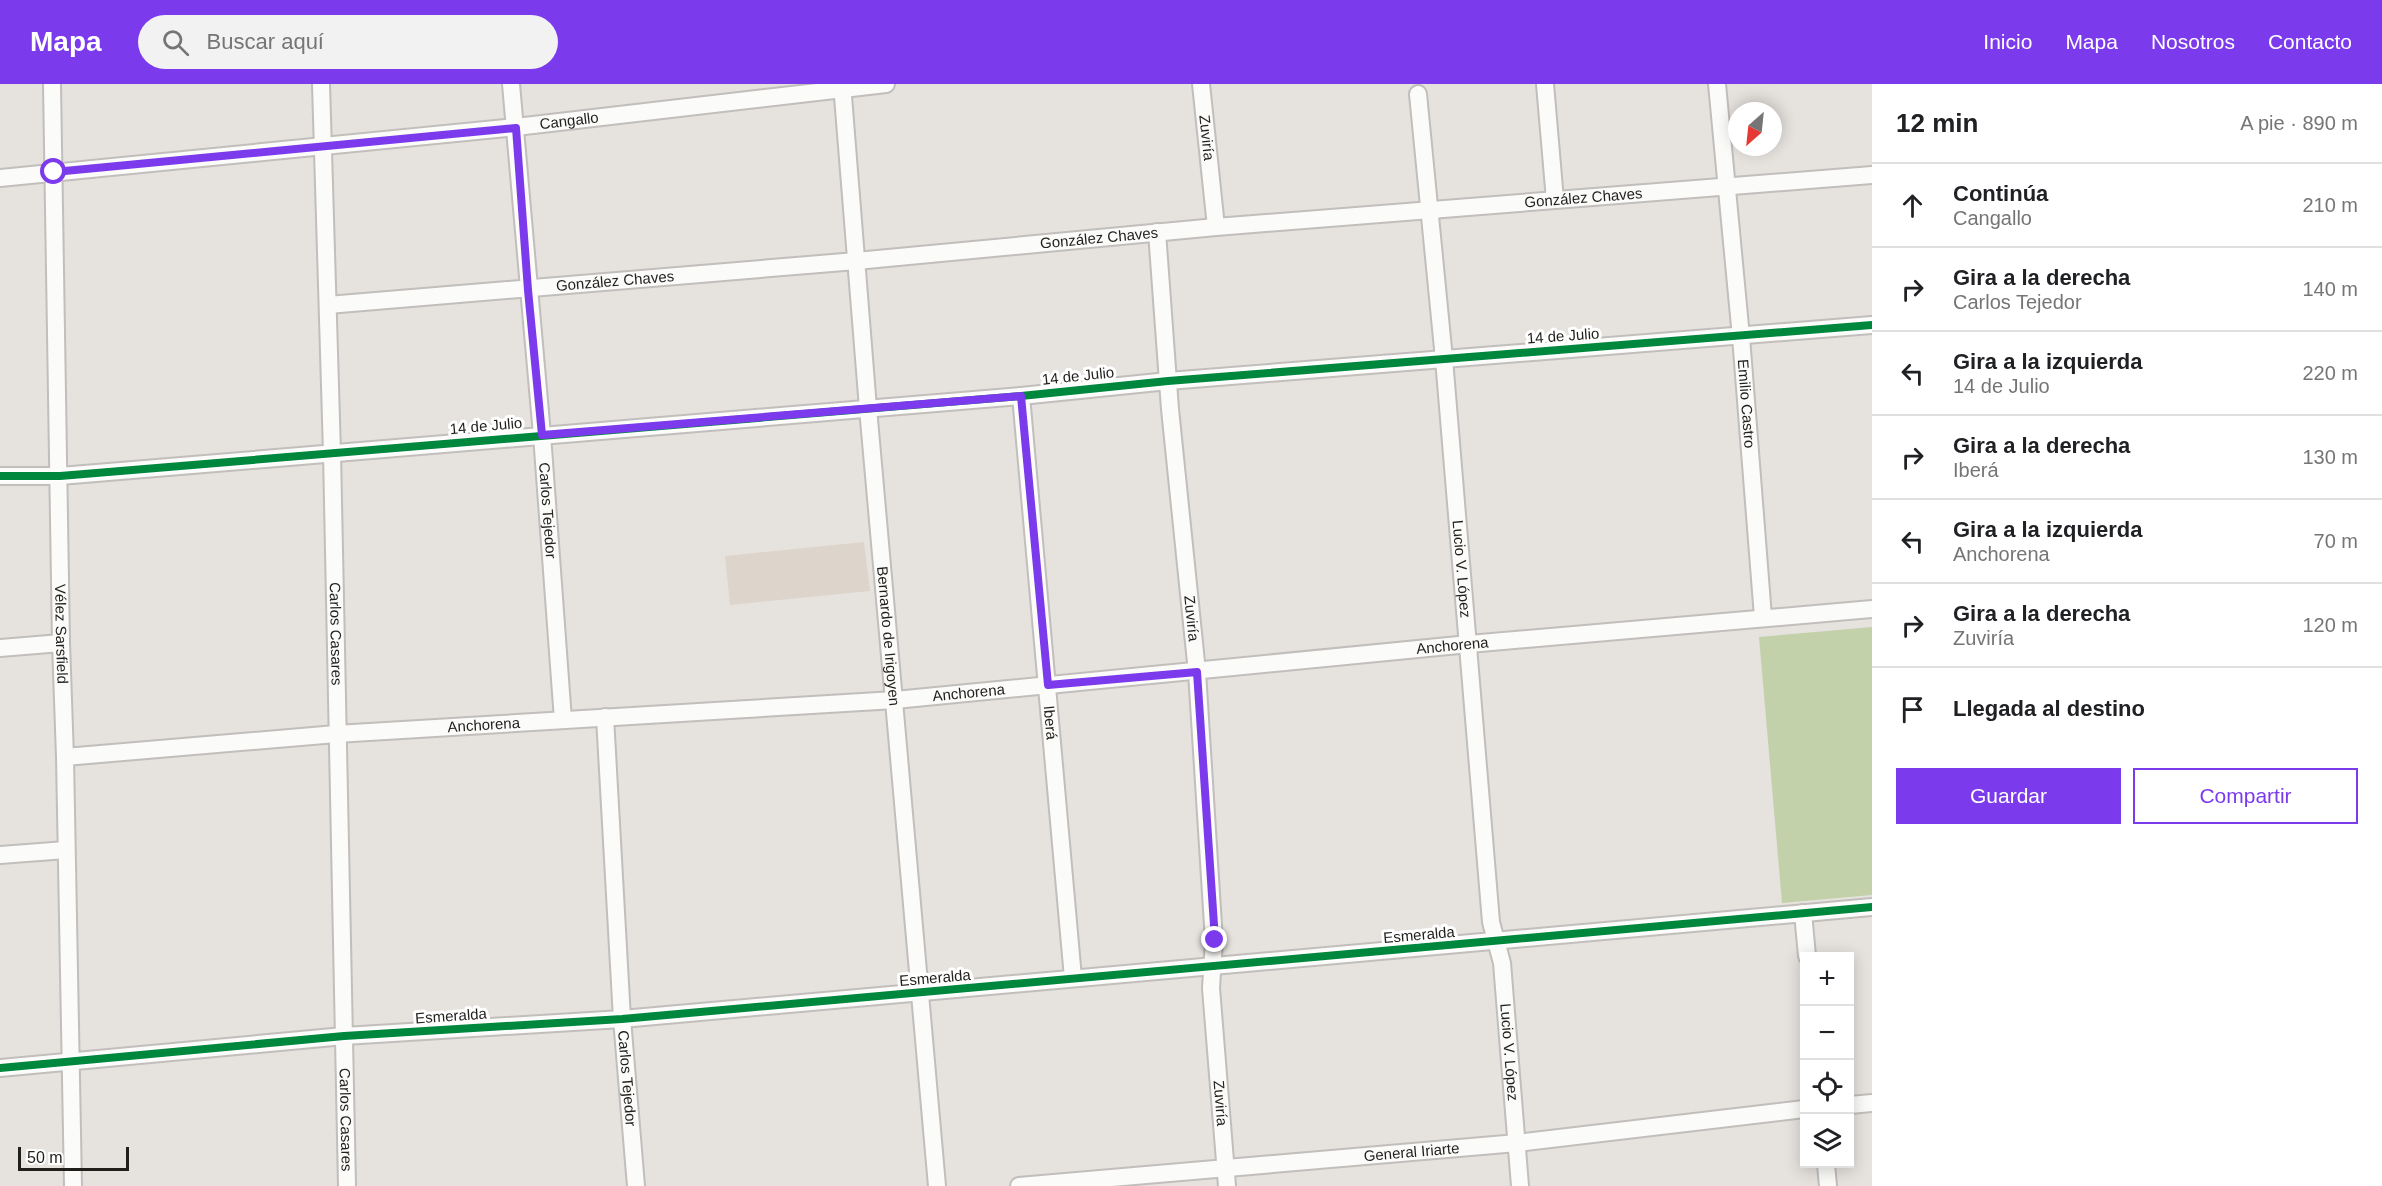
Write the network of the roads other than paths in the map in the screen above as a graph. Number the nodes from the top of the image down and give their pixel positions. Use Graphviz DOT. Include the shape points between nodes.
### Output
graph roads {
  1 [pos="52,84"];
  2 [pos="321,84"];
  3 [pos="511,84"];
  4 [pos="886,84"];
  5 [pos="1200,84"];
  6 [pos="1545,84"];
  7 [pos="1718,84"];
  8 [pos="842,86"];
  9 [pos="1418,94"];
  10 [pos="516,128"];
  11 [pos="324,145"];
  12 [pos="54,172"];
  13 [pos="1872,175"];
  14 [pos="0,178"];
  15 [pos="1726,186"];
  16 [pos="1555,200"];
  17 [pos="1430,211"];
  18 [pos="1216,227"];
  19 [pos="1157,232"];
  20 [pos="856,261"];
  21 [pos="528,290"];
  22 [pos="328,305"];
  23 [pos="1872,325"];
  24 [pos="1741,336"];
  25 [pos="1444,359"];
  26 [pos="1168,381"];
  27 [pos="1021,396"];
  28 [pos="868,408"];
  29 [pos="542,435"];
  30 [pos="332,453"];
  31 [pos="0,476"];
  32 [pos="60,476"];
  33 [pos="1872,609"];
  34 [pos="1763,617"];
  35 [pos="61,643"];
  36 [pos="1469,644"];
  37 [pos="0,648"];
  38 [pos="1197,672"];
  39 [pos="1048,685"];
  40 [pos="895,700"];
  41 [pos="605,717"];
  42 [pos="564,720"];
  43 [pos="336,734"];
  44 [pos="65,757"];
  45 [pos="66,850"];
  46 [pos="0,855"];
  47 [pos="1872,907"];
  48 [pos="1803,913"];
  49 [pos="1497,941"];
  50 [pos="1807,952"];
  51 [pos="1213,967"];
  52 [pos="1073,978"];
  53 [pos="920,993"];
  54 [pos="622,1019"];
  55 [pos="344,1036"];
  56 [pos="69,1061"];
  57 [pos="0,1068"];
  58 [pos="1872,1103"];
  59 [pos="1854,1105"];
  60 [pos="1800,1110"];
  61 [pos="1517,1143"];
  62 [pos="1226,1168"];
  63 [pos="1826,1168"];
  64 [pos="73,1186"];
  65 [pos="347,1186"];
  66 [pos="636,1186"];
  67 [pos="937,1186"];
  68 [pos="1019,1186"];
  69 [pos="1227,1186"];
  70 [pos="1520,1186"];
  71 [pos="1828,1186"];
  1 -- 12 [label="street, Vélez Sarsfield"];
  2 -- 11 [label="street, Carlos Casares"];
  3 -- 10 [label="street, Carlos Tejedor"];
  4 -- 8 [label="street, Cangallo"];
  5 -- 18 [label="street, Zuviría"];
  6 -- 16 [label="street"];
  7 -- 15 [label="street, Emilio Castro"];
  8 -- 10 [label="street, Cangallo"];
  8 -- 20 [label="street, Bernardo de Irigoyen"];
  9 -- 17 [label="street, Lucio V. López"];
  10 -- 11 [label="street, Cangallo"];
  10 -- 21 [label="street, Carlos Tejedor"];
  11 -- 12 [label="street, Cangallo"];
  11 -- 22 [label="street, Carlos Casares"];
  12 -- 14 [label="street, Cangallo"];
  12 -- 32 [label="street, Vélez Sarsfield"];
  13 -- 15 [label="street, González Chaves"];
  15 -- 16 [label="street, González Chaves"];
  15 -- 24 [label="street, Emilio Castro"];
  16 -- 17 [label="street, González Chaves"];
  17 -- 18 [label="street, González Chaves"];
  17 -- 25 [label="street, Lucio V. López"];
  18 -- 19 [label="street, González Chaves"];
  19 -- 20 [label="street, González Chaves"];
  19 -- 26 [label="street, Zuviría"];
  20 -- 21 [label="street, González Chaves"];
  20 -- 28 [label="street, Bernardo de Irigoyen"];
  21 -- 22 [label="street, González Chaves"];
  21 -- 29 [label="street, Carlos Tejedor"];
  22 -- 30 [label="street, Carlos Casares"];
  23 -- 24 [label="street, 14 de Julio"];
  24 -- 25 [label="street, 14 de Julio"];
  24 -- 34 [label="street, Emilio Castro"];
  25 -- 26 [label="street, 14 de Julio"];
  25 -- 36 [label="street, Lucio V. López"];
  26 -- 27 [label="street, 14 de Julio"];
  26 -- 38 [label="street, Zuviría"];
  27 -- 28 [label="street, 14 de Julio"];
  27 -- 39 [label="street, Iberá"];
  28 -- 29 [label="street, 14 de Julio"];
  28 -- 40 [label="street, Bernardo de Irigoyen"];
  29 -- 30 [label="street, 14 de Julio"];
  29 -- 42 [label="street, Carlos Tejedor"];
  30 -- 32 [label="street, 14 de Julio"];
  30 -- 43 [label="street, Carlos Casares"];
  31 -- 32 [label="street, 14 de Julio"];
  32 -- 35 [label="street, Vélez Sarsfield"];
  33 -- 34 [label="street, Anchorena"];
  34 -- 36 [label="street, Anchorena"];
  35 -- 37 [label="street"];
  35 -- 44 [label="street, Vélez Sarsfield"];
  36 -- 38 [label="street, Anchorena"];
  36 -- 49 [label="street, Lucio V. López" via="1491,922"];
  38 -- 39 [label="street, Anchorena"];
  38 -- 51 [label="street, Zuviría" via="1215,940"];
  39 -- 40 [label="street, Anchorena"];
  39 -- 52 [label="street, Iberá"];
  40 -- 41 [label="street, Anchorena"];
  40 -- 53 [label="street, Bernardo de Irigoyen"];
  41 -- 42 [label="street, Anchorena"];
  41 -- 54 [label="street, Carlos Tejedor"];
  42 -- 43 [label="street, Anchorena"];
  43 -- 44 [label="street, Anchorena"];
  43 -- 55 [label="street, Carlos Casares"];
  44 -- 45 [label="street, Vélez Sarsfield"];
  45 -- 46 [label="street"];
  45 -- 56 [label="street, Vélez Sarsfield"];
  47 -- 48 [label="street, Esmeralda"];
  48 -- 49 [label="street, Esmeralda"];
  48 -- 50 [label="street"];
  49 -- 51 [label="street, Esmeralda"];
  49 -- 61 [label="street, Lucio V. López"];
  51 -- 52 [label="street, Esmeralda"];
  51 -- 62 [label="street, Zuviría" via="1211,988"];
  52 -- 53 [label="street, Esmeralda"];
  53 -- 54 [label="street, Esmeralda"];
  53 -- 67 [label="street, Bernardo de Irigoyen"];
  54 -- 55 [label="street, Esmeralda"];
  54 -- 66 [label="street, Carlos Tejedor"];
  55 -- 56 [label="street, Esmeralda"];
  55 -- 65 [label="street, Carlos Casares"];
  56 -- 57 [label="street, Esmeralda"];
  56 -- 64 [label="street, Vélez Sarsfield"];
  58 -- 59 [label="street"];
  60 -- 61 [label="street, General Iriarte"];
  61 -- 62 [label="street, General Iriarte"];
  61 -- 70 [label="street, Lucio V. López"];
  62 -- 68 [label="street, General Iriarte"];
  62 -- 69 [label="street, Zuviría"];
  63 -- 71 [label="street"];
}
